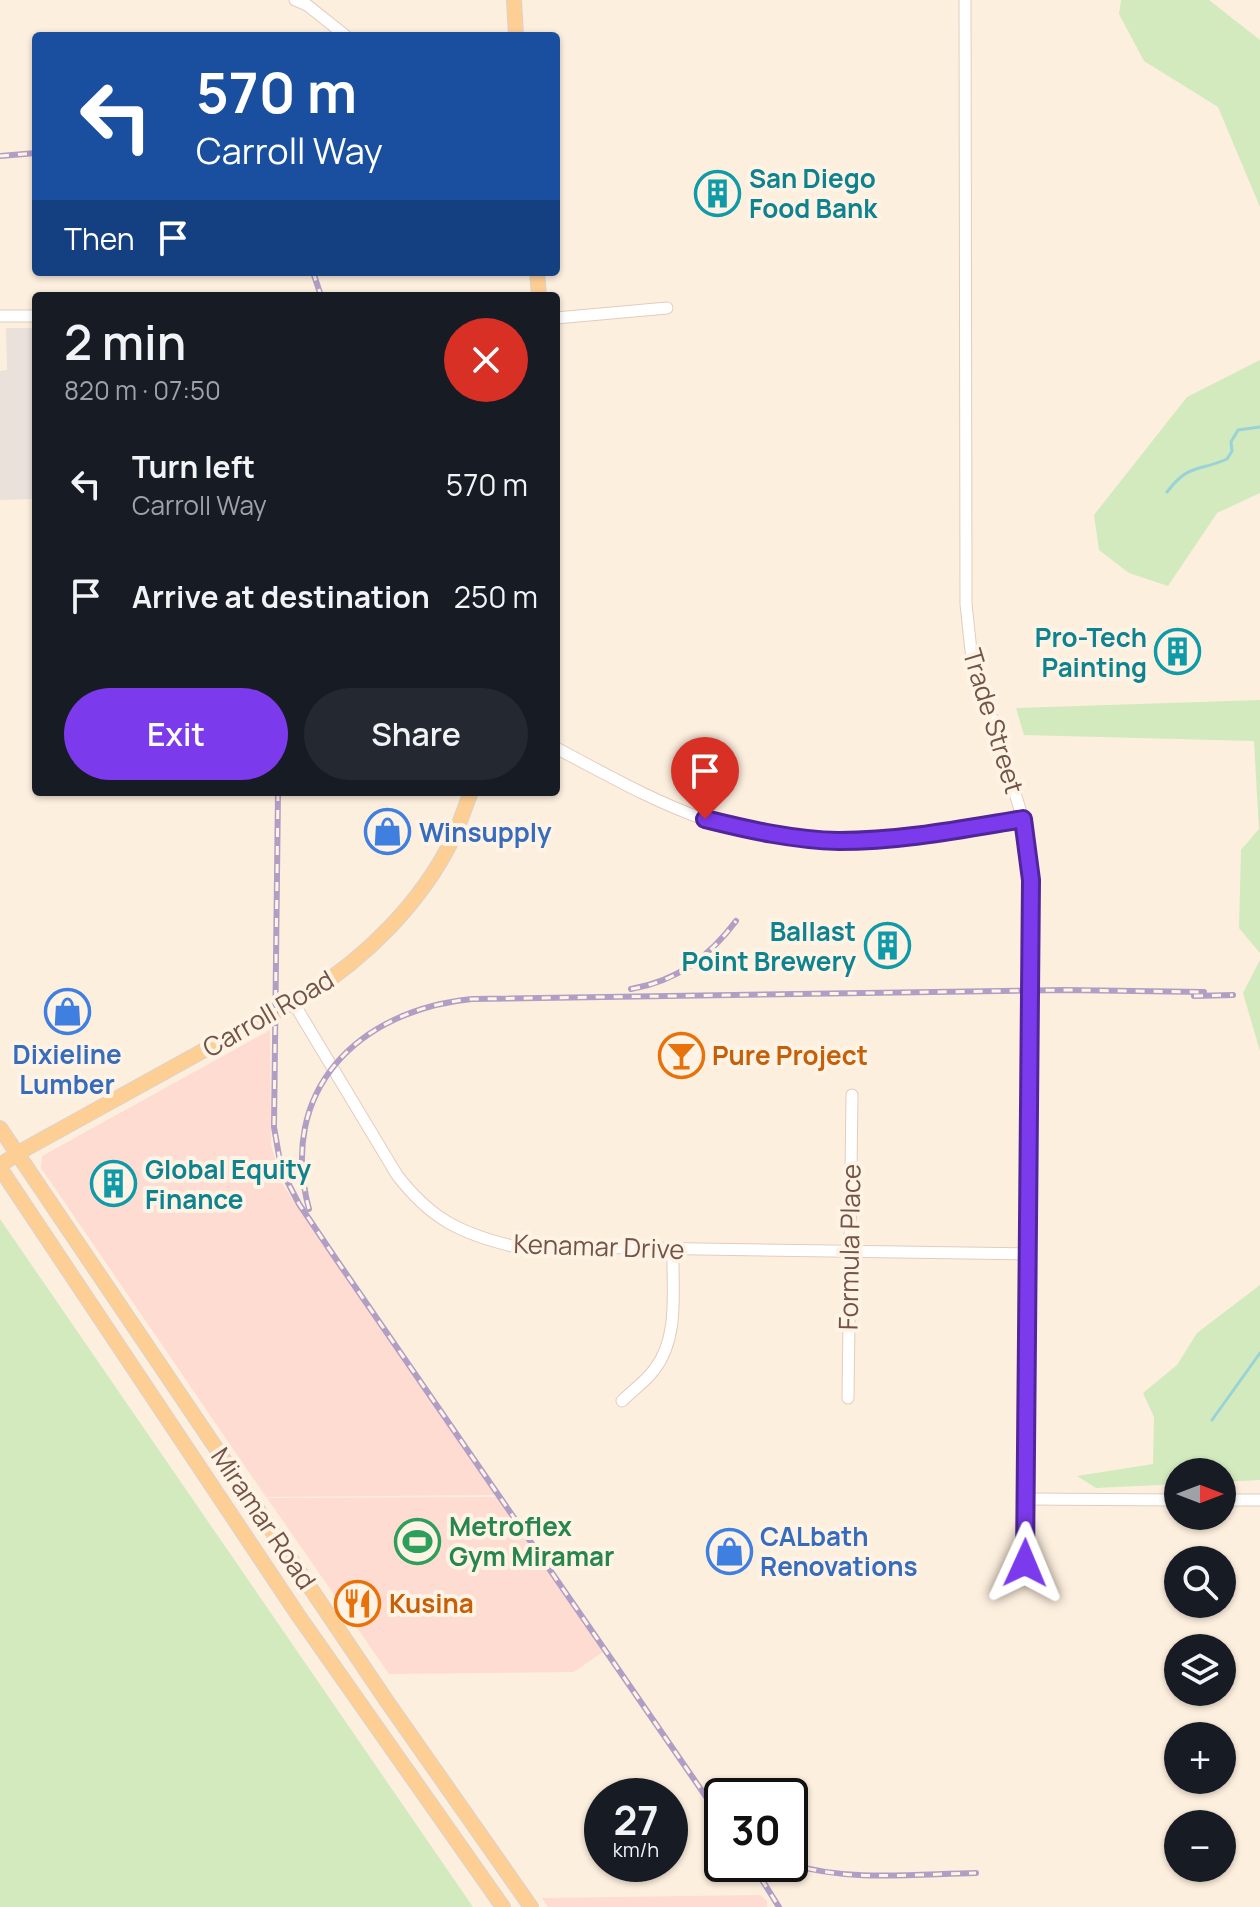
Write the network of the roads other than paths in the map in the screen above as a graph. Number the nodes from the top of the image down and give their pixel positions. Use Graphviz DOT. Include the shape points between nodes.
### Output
graph roads {
  1 [pos="295,0"];
  2 [pos="514,0"];
  3 [pos="965,0"];
  4 [pos="341,32"];
  5 [pos="516,32"];
  6 [pos="667,308"];
  7 [pos="0,316"];
  8 [pos="32,316"];
  9 [pos="560,318"];
  10 [pos="560,750"];
  11 [pos="469,796"];
  12 [pos="1023,819"];
  13 [pos="293,1002"];
  14 [pos="852,1095"];
  15 [pos="0,1128"];
  16 [pos="18,1153"];
  17 [pos="0,1167"];
  18 [pos="673,1249"];
  19 [pos="848,1250"];
  20 [pos="1028,1254"];
  21 [pos="848,1398"];
  22 [pos="622,1401"];
  23 [pos="1026,1499"];
  24 [pos="1164,1500"];
  25 [pos="1236,1500"];
  26 [pos="1260,1500"];
  27 [pos="1009,1578"];
  28 [pos="503,1907"];
  29 [pos="531,1907"];
  1 -- 4 [label="street"];
  2 -- 5 [label="main road"];
  3 -- 12 [label="street, Trade Street" via="966,604 971,651"];
  6 -- 9 [label="street"];
  7 -- 8 [label="street"];
  10 -- 12 [label="street" via="665,804 761,833 837,841 899,839"];
  11 -- 13 [label="main road, Carroll Road" via="452,839 403,912 346,967"];
  12 -- 20 [label="street, Trade Street" via="1031,880"];
  13 -- 16 [label="main road, Carroll Road"];
  13 -- 18 [label="street, Kenamar Drive" via="397,1175 442,1221 512,1246"];
  14 -- 19 [label="street, Formula Place"];
  15 -- 16 [label="main road, Miramar Road"];
  16 -- 17 [label="main road, Carroll Road"];
  16 -- 29 [label="main road, Miramar Road"];
  17 -- 28 [label="main road, Miramar Road" via="298,1615"];
  18 -- 19 [label="street, Kenamar Drive"];
  18 -- 22 [label="street" via="672,1330 654,1370"];
  19 -- 20 [label="street, Kenamar Drive"];
  19 -- 21 [label="street, Formula Place"];
  20 -- 23 [label="street, Trade Street"];
  23 -- 24 [label="street"];
  23 -- 27 [label="street, Trade Street" via="1025,1563"];
  25 -- 26 [label="street"];
}
